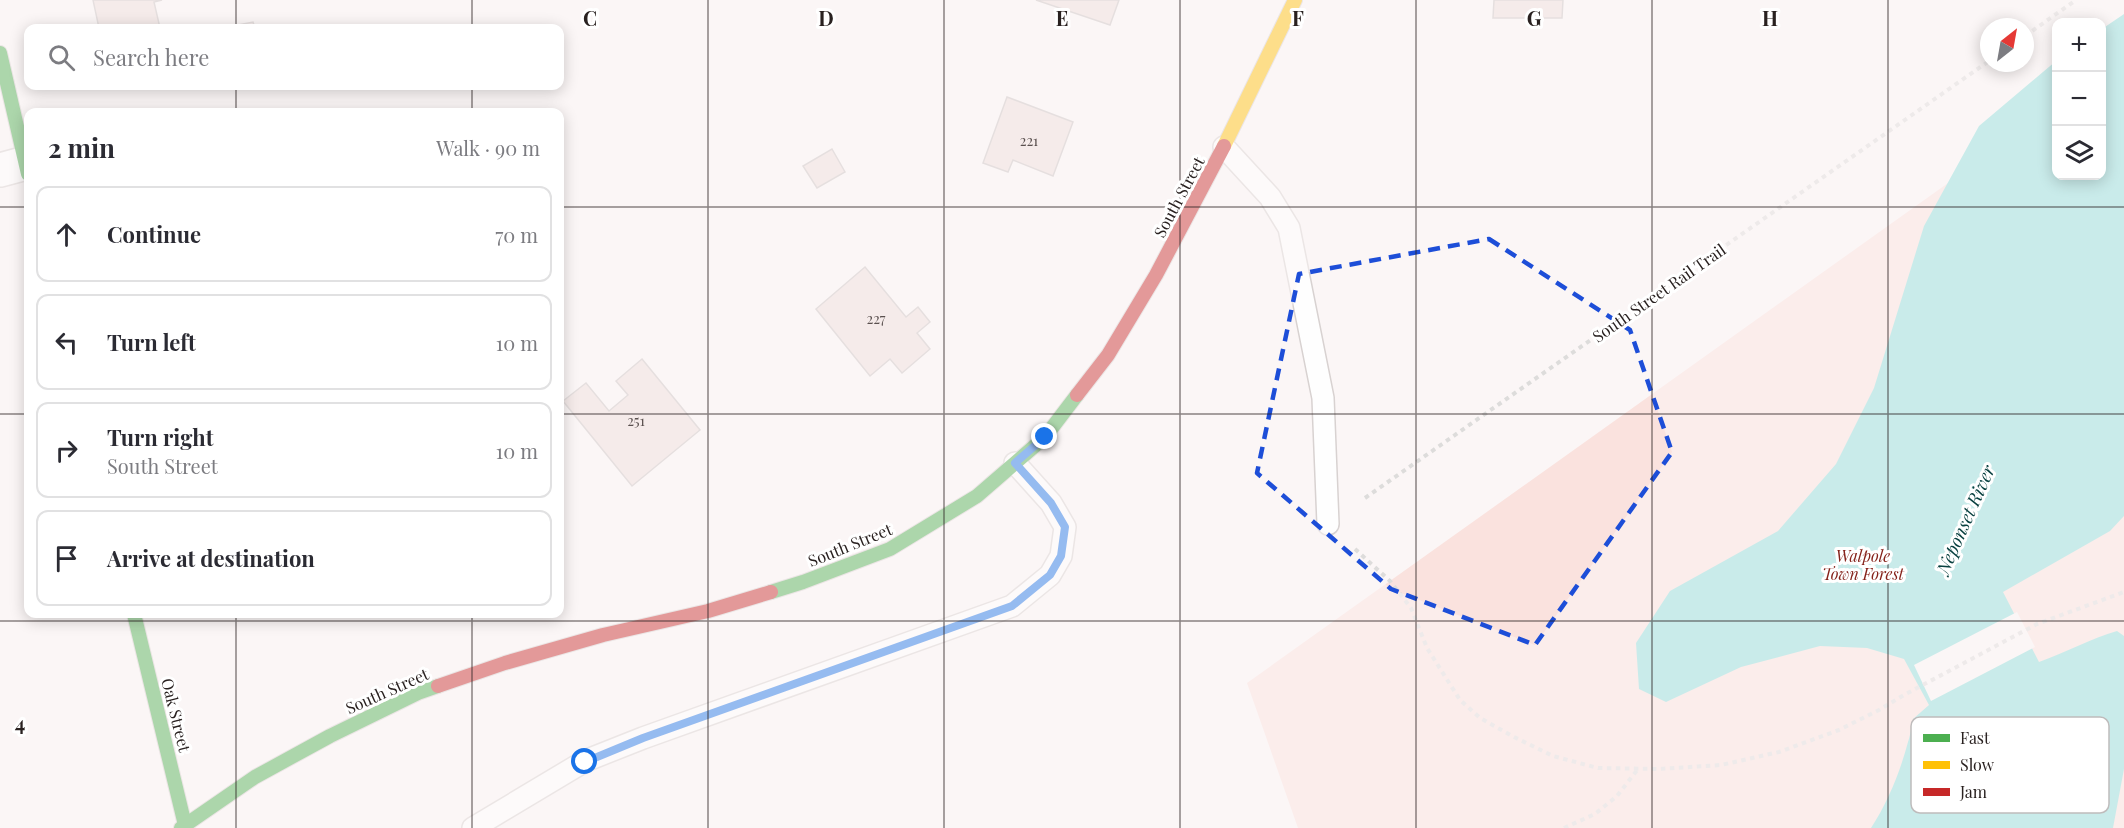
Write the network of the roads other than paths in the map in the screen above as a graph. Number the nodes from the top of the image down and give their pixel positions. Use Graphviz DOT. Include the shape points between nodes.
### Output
graph roads {
  1 [pos="1294,0"];
  2 [pos="0,53"];
  3 [pos="1224,147"];
  4 [pos="18,169"];
  5 [pos="1015,463"];
  6 [pos="1328,524"];
  7 [pos="135,618"];
  8 [pos="184,827"];
  9 [pos="473,828"];
  1 -- 3 [label="street, South Street"];
  2 -- 4 [label="street"];
  3 -- 5 [label="street, South Street" via="1108,355 1045,437"];
  3 -- 6 [label="lane" via="1270,197 1289,228 1323,398"];
  5 -- 8 [label="street, South Street" via="976,496 890,549 803,582 708,611 603,635 418,693 255,777"];
  5 -- 9 [label="lane" via="1051,503 1065,527 1061,556 1050,575 1012,606 623,746 585,762"];
  7 -- 8 [label="street, Oak Street"];
}
